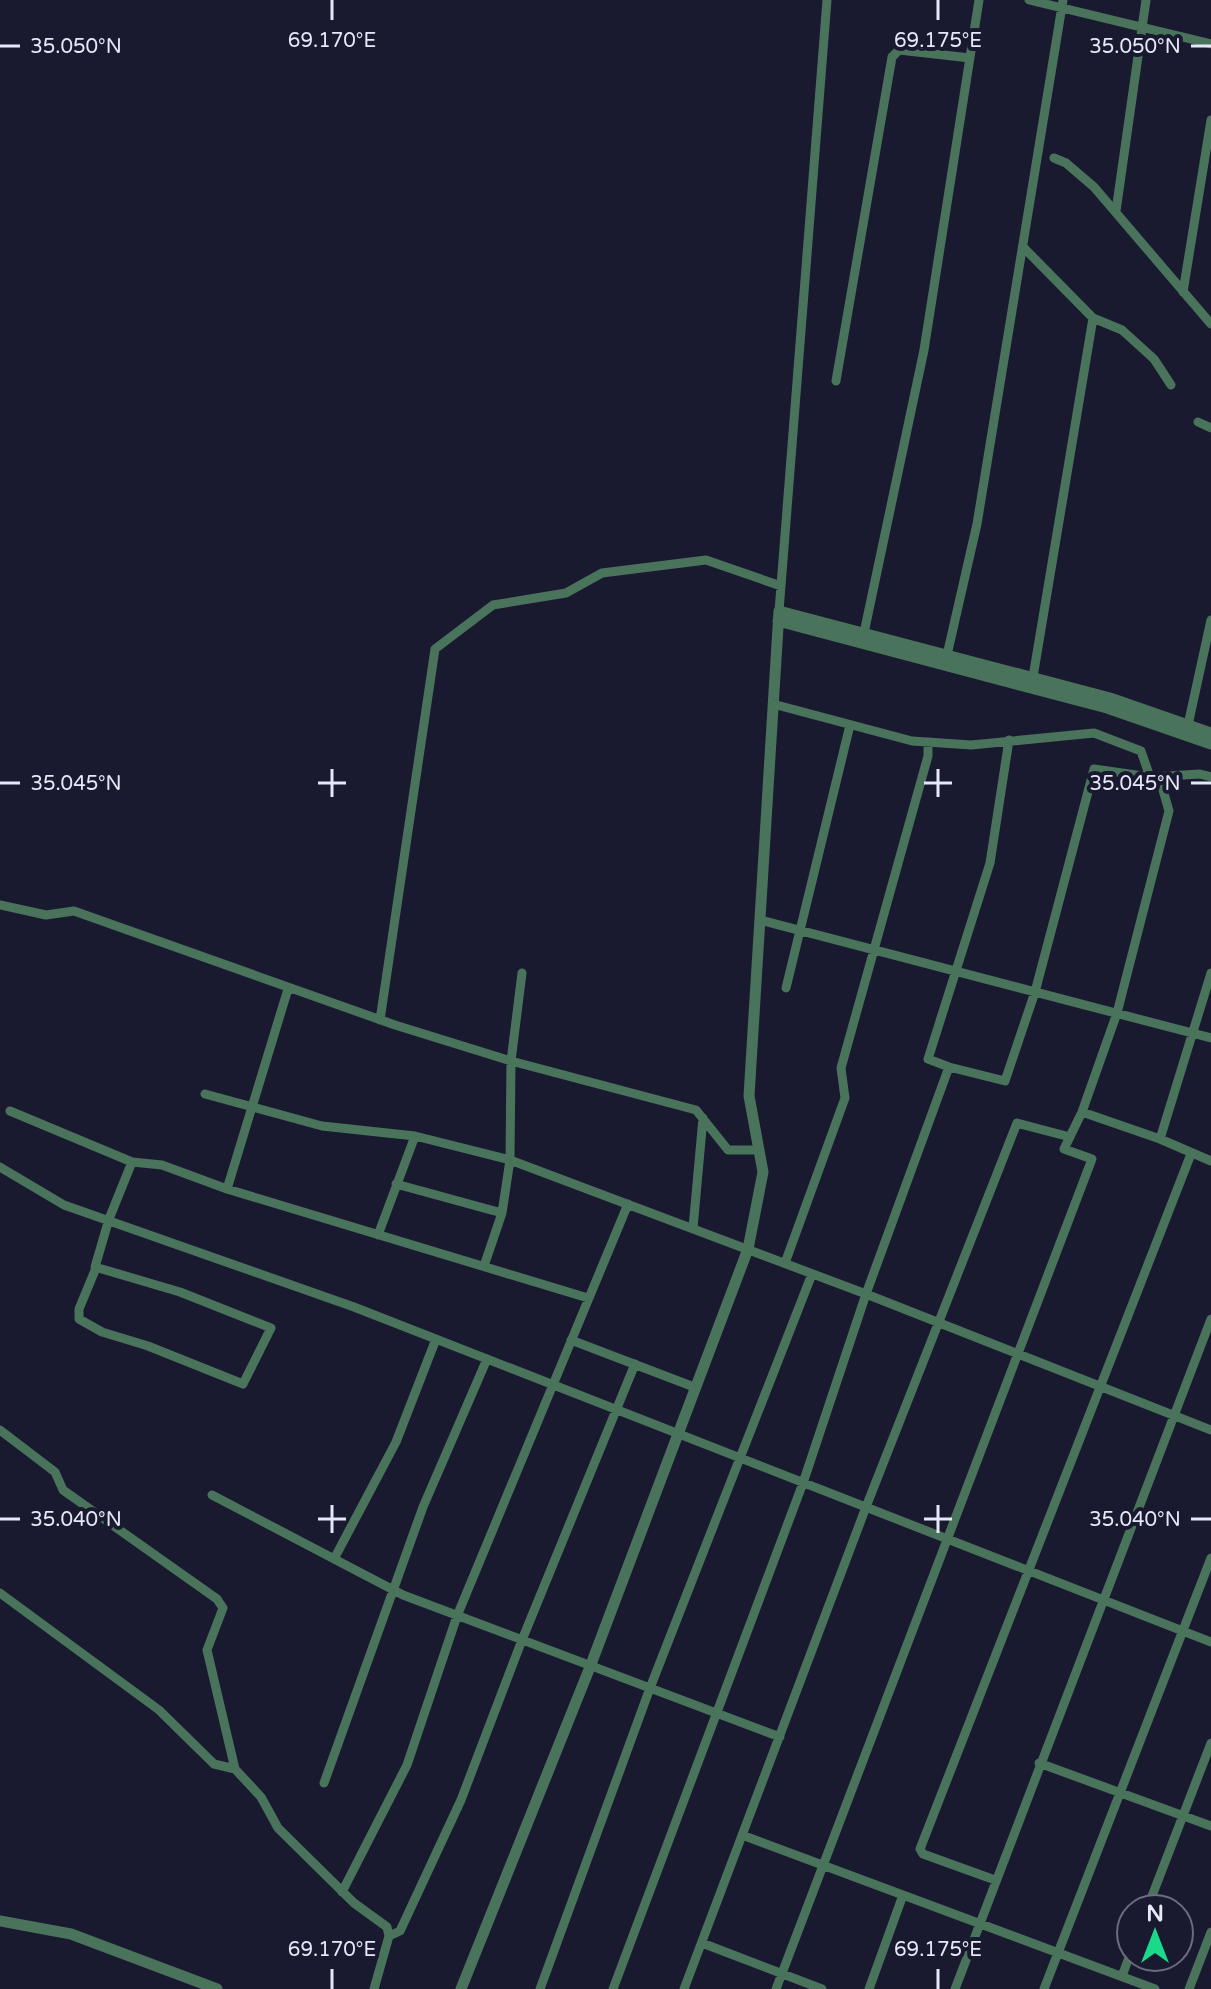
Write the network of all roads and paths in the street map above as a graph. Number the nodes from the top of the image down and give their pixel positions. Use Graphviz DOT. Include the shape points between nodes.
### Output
graph roads {
  1 [pos="827,0"];
  2 [pos="979,0"];
  3 [pos="1029,0"];
  4 [pos="1146,0"];
  5 [pos="1063,3"];
  6 [pos="1142,27"];
  7 [pos="1211,44"];
  8 [pos="970,58"];
  9 [pos="1211,120"];
  10 [pos="1054,158"];
  11 [pos="1116,211"];
  12 [pos="1024,248"];
  13 [pos="1183,292"];
  14 [pos="1093,318"];
  15 [pos="1211,324"];
  16 [pos="836,381"];
  17 [pos="1171,385"];
  18 [pos="1198,422"];
  19 [pos="1211,428"];
  20 [pos="781,586"];
  21 [pos="779,616"];
  22 [pos="1211,620"];
  23 [pos="864,633"];
  24 [pos="947,655"];
  25 [pos="1033,677"];
  26 [pos="773,704"];
  27 [pos="850,725"];
  28 [pos="1188,725"];
  29 [pos="1211,733"];
  30 [pos="1009,740"];
  31 [pos="928,742"];
  32 [pos="1211,744"];
  33 [pos="1155,776"];
  34 [pos="1211,777"];
  35 [pos="0,905"];
  36 [pos="760,920"];
  37 [pos="800,931"];
  38 [pos="876,951"];
  39 [pos="955,971"];
  40 [pos="522,973"];
  41 [pos="1211,973"];
  42 [pos="786,988"];
  43 [pos="288,989"];
  44 [pos="1035,992"];
  45 [pos="1117,1013"];
  46 [pos="380,1020"];
  47 [pos="1193,1033"];
  48 [pos="1211,1038"];
  49 [pos="511,1061"];
  50 [pos="949,1067"];
  51 [pos="205,1094"];
  52 [pos="254,1108"];
  53 [pos="10,1111"];
  54 [pos="1082,1112"];
  55 [pos="703,1118"];
  56 [pos="415,1136"];
  57 [pos="1070,1137"];
  58 [pos="1160,1139"];
  59 [pos="759,1150"];
  60 [pos="1191,1154"];
  61 [pos="510,1160"];
  62 [pos="1211,1161"];
  63 [pos="132,1162"];
  64 [pos="0,1167"];
  65 [pos="396,1184"];
  66 [pos="227,1189"];
  67 [pos="628,1204"];
  68 [pos="502,1213"];
  69 [pos="109,1219"];
  70 [pos="693,1228"];
  71 [pos="378,1235"];
  72 [pos="748,1249"];
  73 [pos="785,1263"];
  74 [pos="484,1266"];
  75 [pos="96,1268"];
  76 [pos="812,1274"];
  77 [pos="866,1294"];
  78 [pos="588,1298"];
  79 [pos="1211,1319"];
  80 [pos="938,1322"];
  81 [pos="436,1339"];
  82 [pos="571,1340"];
  83 [pos="1017,1354"];
  84 [pos="487,1359"];
  85 [pos="635,1364"];
  86 [pos="552,1385"];
  87 [pos="694,1387"];
  88 [pos="1101,1388"];
  89 [pos="615,1409"];
  90 [pos="1174,1415"];
  91 [pos="0,1430"];
  92 [pos="1211,1430"];
  93 [pos="677,1433"];
  94 [pos="739,1457"];
  95 [pos="803,1483"];
  96 [pos="212,1495"];
  97 [pos="866,1507"];
  98 [pos="950,1540"];
  99 [pos="1211,1558"];
  100 [pos="334,1559"];
  101 [pos="1029,1571"];
  102 [pos="391,1589"];
  103 [pos="0,1593"];
  104 [pos="1104,1599"];
  105 [pos="457,1616"];
  106 [pos="1185,1631"];
  107 [pos="522,1640"];
  108 [pos="1211,1642"];
  109 [pos="590,1667"];
  110 [pos="650,1688"];
  111 [pos="714,1711"];
  112 [pos="780,1737"];
  113 [pos="1211,1743"];
  114 [pos="1039,1763"];
  115 [pos="235,1769"];
  116 [pos="324,1783"];
  117 [pos="1121,1793"];
  118 [pos="1183,1815"];
  119 [pos="1211,1826"];
  120 [pos="742,1835"];
  121 [pos="825,1865"];
  122 [pos="995,1880"];
  123 [pos="342,1892"];
  124 [pos="1153,1893"];
  125 [pos="903,1895"];
  126 [pos="0,1921"];
  127 [pos="980,1922"];
  128 [pos="1211,1932"];
  129 [pos="389,1936"];
  130 [pos="702,1943"];
  131 [pos="1059,1951"];
  132 [pos="1200,1961"];
  133 [pos="1211,1965"];
  134 [pos="782,1974"];
  135 [pos="1127,1981"];
  136 [pos="217,1989"];
  137 [pos="374,1989"];
  138 [pos="461,1989"];
  139 [pos="540,1989"];
  140 [pos="613,1989"];
  141 [pos="684,1989"];
  142 [pos="776,1989"];
  143 [pos="822,1989"];
  144 [pos="869,1989"];
  145 [pos="955,1989"];
  146 [pos="1044,1989"];
  147 [pos="1155,1989"];
  148 [pos="1189,1989"];
  1 -- 20 [label="street"];
  2 -- 8 [label="street"];
  3 -- 5 [label="street"];
  4 -- 6 [label="street"];
  5 -- 6 [label="street"];
  5 -- 12 [label="street"];
  6 -- 7 [label="street"];
  6 -- 11 [label="street"];
  8 -- 16 [label="street" via="899,50 892,57"];
  8 -- 23 [label="street" via="924,350"];
  9 -- 13 [label="street"];
  10 -- 11 [label="street"];
  11 -- 13 [label="street"];
  12 -- 14 [label="street"];
  12 -- 24 [label="street" via="977,524"];
  13 -- 15 [label="street"];
  14 -- 17 [label="street" via="1122,330 1154,359"];
  14 -- 25 [label="street"];
  18 -- 19 [label="street"];
  20 -- 21 [label="street"];
  20 -- 46 [label="street" via="706,560 602,573 566,593 493,605 435,649"];
  21 -- 23 [label="street"];
  21 -- 26 [label="street"];
  21 -- 32 [label="street" via="1107,708"];
  22 -- 28 [label="street"];
  23 -- 24 [label="street"];
  24 -- 25 [label="street"];
  25 -- 28 [label="street"];
  26 -- 27 [label="street"];
  26 -- 36 [label="street"];
  27 -- 31 [label="street"];
  27 -- 37 [label="street"];
  28 -- 29 [label="street"];
  30 -- 31 [label="street" via="971,745"];
  30 -- 33 [label="street" via="1094,733 1141,751"];
  30 -- 39 [label="street" via="990,863"];
  31 -- 38 [label="street"];
  33 -- 34 [label="street"];
  33 -- 44 [label="street" via="1094,769"];
  33 -- 45 [label="street" via="1169,811"];
  35 -- 43 [label="street" via="46,915 74,911"];
  36 -- 37 [label="street"];
  36 -- 59 [label="street" via="749,1096"];
  37 -- 38 [label="street"];
  37 -- 42 [label="street"];
  38 -- 39 [label="street"];
  38 -- 73 [label="street" via="841,1068 845,1098"];
  39 -- 44 [label="street"];
  39 -- 50 [label="street" via="928,1059"];
  40 -- 49 [label="street"];
  41 -- 47 [label="street"];
  43 -- 46 [label="street"];
  43 -- 52 [label="street"];
  44 -- 45 [label="street"];
  44 -- 50 [label="street" via="1005,1081"];
  45 -- 47 [label="street"];
  45 -- 54 [label="street"];
  46 -- 49 [label="street"];
  47 -- 48 [label="street"];
  47 -- 58 [label="street"];
  49 -- 55 [label="street" via="696,1110"];
  49 -- 61 [label="street"];
  50 -- 77 [label="street"];
  51 -- 52 [label="street"];
  52 -- 56 [label="street" via="345,1130"];
  52 -- 66 [label="street"];
  53 -- 63 [label="street"];
  54 -- 57 [label="street"];
  54 -- 58 [label="street"];
  55 -- 59 [label="street" via="728,1150"];
  55 -- 70 [label="street"];
  56 -- 61 [label="street"];
  56 -- 65 [label="street"];
  57 -- 80 [label="street" via="1017,1123"];
  57 -- 83 [label="street" via="1064,1149 1092,1159"];
  58 -- 60 [label="street"];
  59 -- 72 [label="street" via="763,1172"];
  60 -- 62 [label="street"];
  60 -- 88 [label="street"];
  61 -- 67 [label="street"];
  61 -- 68 [label="street"];
  63 -- 66 [label="street" via="162,1165"];
  63 -- 69 [label="street"];
  64 -- 69 [label="street" via="64,1205"];
  65 -- 68 [label="street"];
  65 -- 71 [label="street"];
  66 -- 71 [label="street"];
  67 -- 70 [label="street"];
  67 -- 78 [label="street"];
  68 -- 74 [label="street"];
  69 -- 75 [label="street"];
  69 -- 81 [label="street"];
  70 -- 72 [label="street"];
  71 -- 74 [label="street"];
  72 -- 73 [label="street"];
  72 -- 87 [label="street"];
  73 -- 76 [label="street"];
  74 -- 78 [label="street"];
  75 -- 75 [label="street" via="180,1292 271,1328 243,1384 79,1319"];
  76 -- 77 [label="street"];
  76 -- 94 [label="street"];
  77 -- 80 [label="street"];
  77 -- 95 [label="street"];
  78 -- 82 [label="street"];
  79 -- 90 [label="street"];
  80 -- 83 [label="street"];
  80 -- 97 [label="street"];
  81 -- 84 [label="street"];
  81 -- 100 [label="street" via="396,1442"];
  82 -- 85 [label="street"];
  82 -- 86 [label="street"];
  83 -- 88 [label="street"];
  83 -- 98 [label="street"];
  84 -- 86 [label="street"];
  84 -- 102 [label="street"];
  85 -- 87 [label="street"];
  85 -- 89 [label="street"];
  86 -- 89 [label="street"];
  86 -- 105 [label="street"];
  87 -- 93 [label="street"];
  88 -- 90 [label="street"];
  88 -- 101 [label="street"];
  89 -- 93 [label="street"];
  89 -- 107 [label="street"];
  90 -- 92 [label="street"];
  90 -- 104 [label="street"];
  91 -- 115 [label="street" via="55,1472 63,1490 217,1599 223,1608 207,1650 208,1667"];
  93 -- 94 [label="street"];
  93 -- 109 [label="street"];
  94 -- 95 [label="street"];
  94 -- 110 [label="street"];
  95 -- 97 [label="street"];
  95 -- 111 [label="street"];
  96 -- 100 [label="street"];
  97 -- 98 [label="street"];
  97 -- 112 [label="street"];
  98 -- 101 [label="street"];
  98 -- 121 [label="street"];
  99 -- 106 [label="street"];
  100 -- 102 [label="street"];
  101 -- 104 [label="street"];
  101 -- 122 [label="street" via="920,1849"];
  102 -- 105 [label="street"];
  102 -- 116 [label="street"];
  103 -- 115 [label="street" via="159,1710 214,1764"];
  104 -- 106 [label="street"];
  104 -- 114 [label="street"];
  105 -- 107 [label="street"];
  105 -- 123 [label="street" via="407,1765"];
  106 -- 108 [label="street"];
  106 -- 117 [label="street"];
  107 -- 109 [label="street"];
  107 -- 129 [label="street" via="419,1896 400,1931"];
  109 -- 110 [label="street"];
  109 -- 138 [label="street"];
  110 -- 111 [label="street"];
  110 -- 139 [label="street"];
  111 -- 112 [label="street"];
  111 -- 140 [label="street"];
  112 -- 120 [label="street"];
  113 -- 118 [label="street"];
  114 -- 117 [label="street"];
  114 -- 122 [label="street"];
  115 -- 123 [label="street" via="261,1797 278,1828"];
  117 -- 118 [label="street"];
  117 -- 131 [label="street"];
  118 -- 119 [label="street"];
  118 -- 124 [label="street"];
  120 -- 121 [label="street"];
  120 -- 130 [label="street"];
  121 -- 125 [label="street"];
  121 -- 134 [label="street"];
  122 -- 127 [label="street"];
  123 -- 129 [label="street" via="387,1927"];
  125 -- 127 [label="street"];
  125 -- 144 [label="street"];
  126 -- 136 [label="street" via="71,1934"];
  127 -- 131 [label="street"];
  127 -- 145 [label="street"];
  128 -- 132 [label="street"];
  129 -- 137 [label="street"];
  130 -- 134 [label="street"];
  130 -- 141 [label="street"];
  131 -- 135 [label="street"];
  131 -- 146 [label="street"];
  132 -- 133 [label="street"];
  132 -- 148 [label="street"];
  134 -- 142 [label="street"];
  134 -- 143 [label="street"];
  135 -- 147 [label="street"];
}
